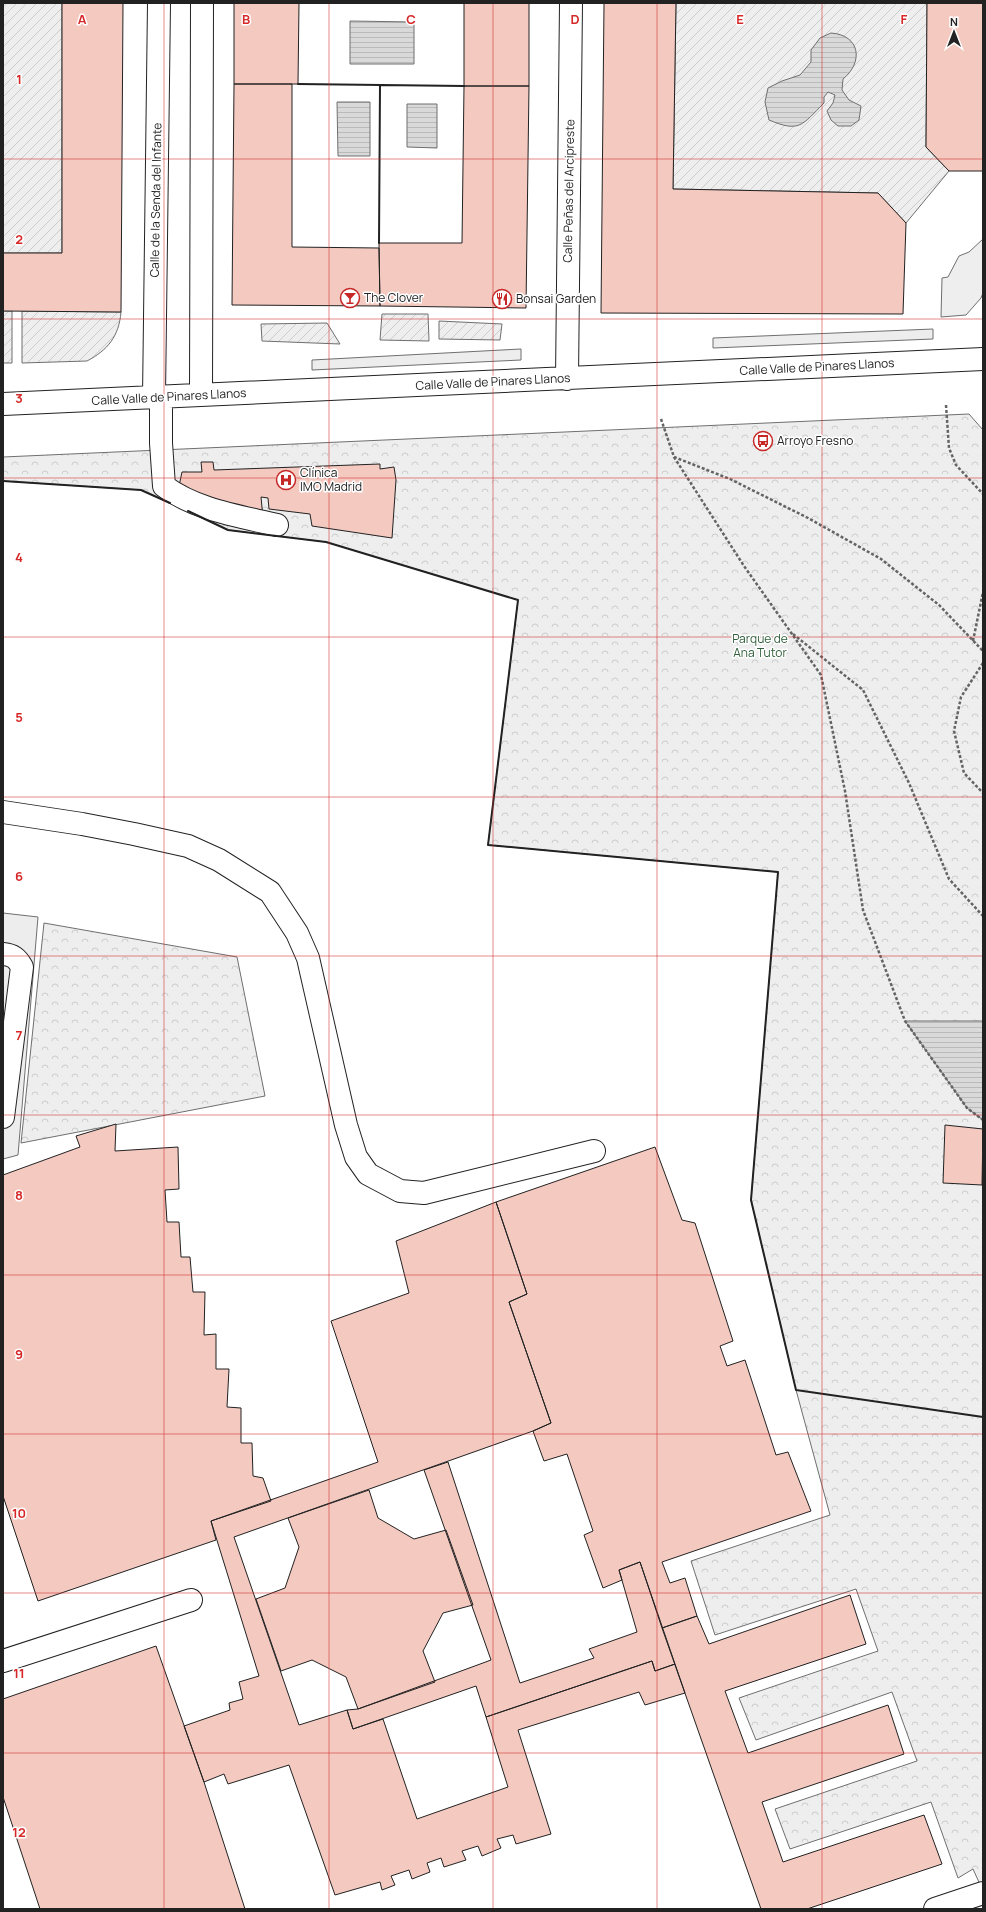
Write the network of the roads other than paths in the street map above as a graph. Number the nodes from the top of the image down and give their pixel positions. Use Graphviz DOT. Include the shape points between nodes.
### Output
graph roads {
  1 [pos="159,3"];
  2 [pos="202,3"];
  3 [pos="571,3"];
  4 [pos="983,359"];
  5 [pos="567,379"];
  6 [pos="201,394"];
  7 [pos="158,397"];
  8 [pos="3,404"];
  9 [pos="277,525"];
  10 [pos="3,812"];
  11 [pos="3,954"];
  12 [pos="11,994"];
  13 [pos="6,1076"];
  14 [pos="3,1117"];
  15 [pos="594,1151"];
  16 [pos="191,1600"];
  17 [pos="3,1661"];
  18 [pos="983,1892"];
  19 [pos="935,1909"];
  1 -- 7 [label="street, Calle de la Senda del Infante"];
  2 -- 6 [label="street"];
  3 -- 5 [label="street, Calle Peñas del Arcipreste"];
  4 -- 5 [label="street, Calle Valle de Pinares Llanos"];
  5 -- 6 [label="street, Calle Valle de Pinares Llanos"];
  6 -- 7 [label="street, Calle Valle de Pinares Llanos"];
  7 -- 8 [label="street, Calle Valle de Pinares Llanos"];
  7 -- 9 [label="street, Calle de la Senda del Infante" via="164,486 177,495 217,511"];
  10 -- 15 [label="street" via="82,824 188,846 219,860 270,892 297,933 308,958 346,1125 356,1157 368,1174 400,1191 424,1194"];
  11 -- 12 [label="street" via="18,959 22,967"];
  12 -- 13 [label="street"];
  13 -- 14 [label="street"];
  16 -- 17 [label="street"];
  18 -- 19 [label="street"];
}
